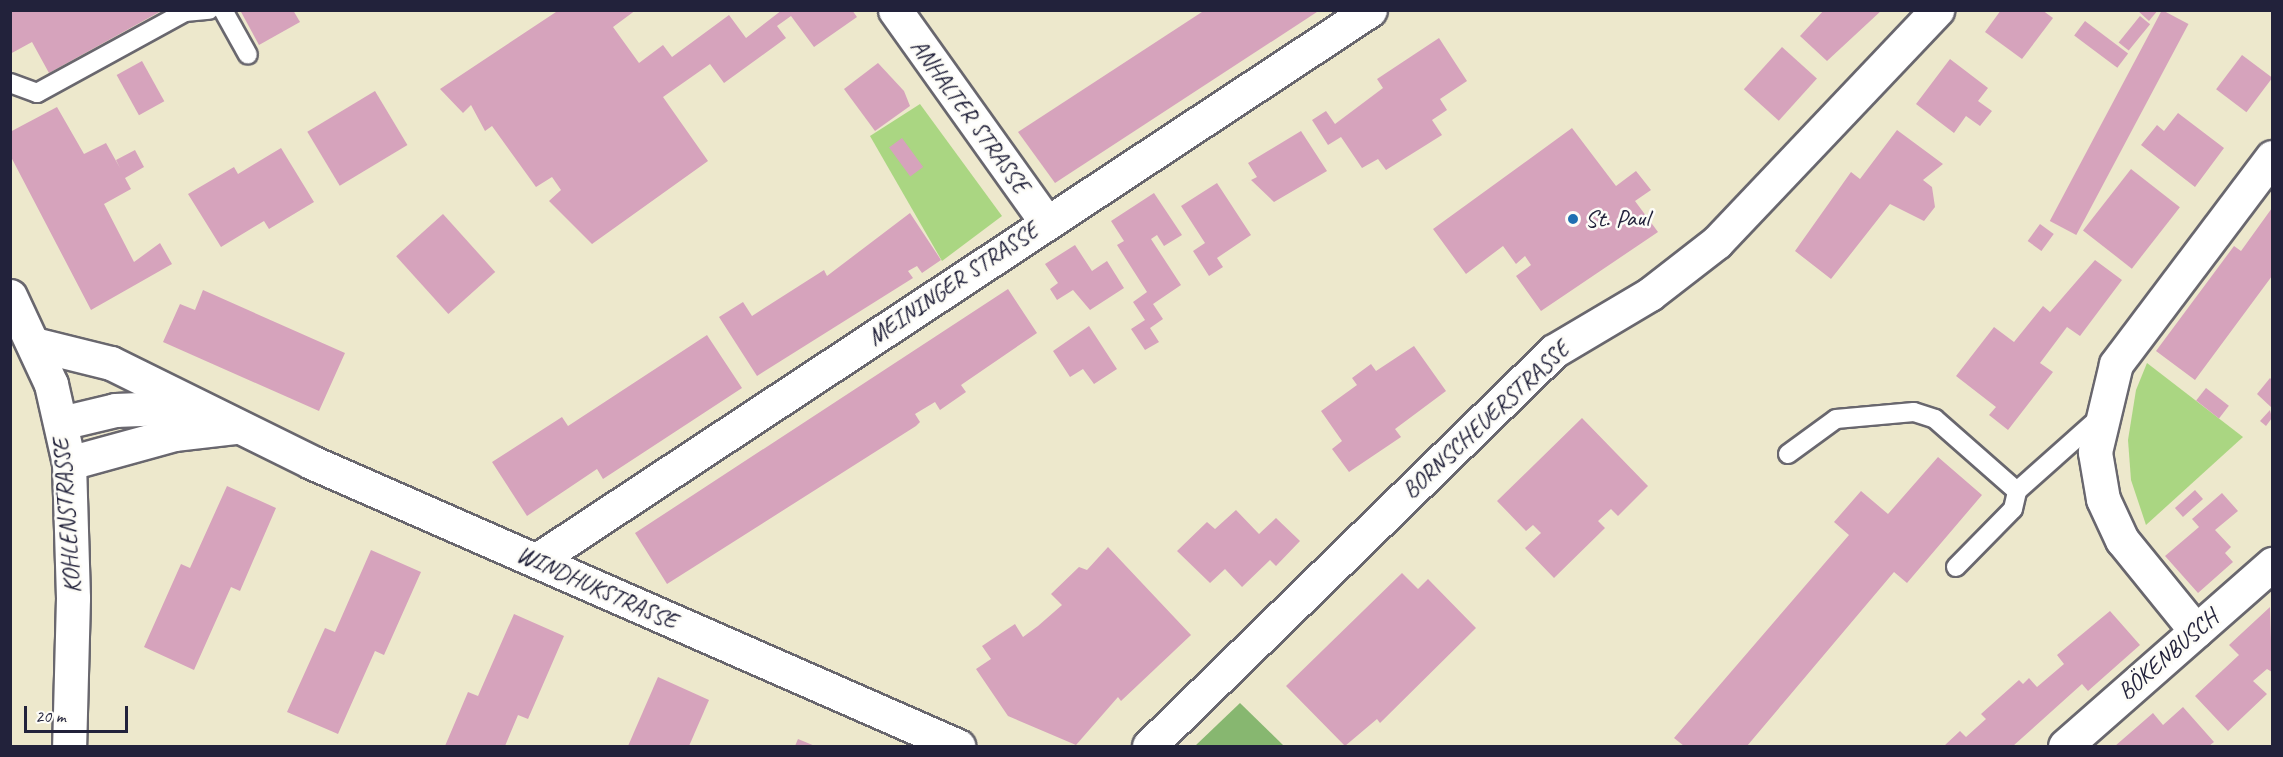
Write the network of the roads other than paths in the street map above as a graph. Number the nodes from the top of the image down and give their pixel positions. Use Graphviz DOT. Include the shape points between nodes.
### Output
graph roads {
  1 [pos="209,10"];
  2 [pos="223,10"];
  3 [pos="895,10"];
  4 [pos="1370,10"];
  5 [pos="1938,10"];
  6 [pos="248,55"];
  7 [pos="10,83"];
  8 [pos="2272,158"];
  9 [pos="1046,222"];
  10 [pos="10,296"];
  11 [pos="34,344"];
  12 [pos="191,407"];
  13 [pos="2101,415"];
  14 [pos="61,423"];
  15 [pos="237,427"];
  16 [pos="1788,454"];
  17 [pos="69,463"];
  18 [pos="2017,491"];
  19 [pos="537,560"];
  20 [pos="2272,564"];
  21 [pos="1956,567"];
  22 [pos="2196,631"];
  23 [pos="69,747"];
  24 [pos="958,747"];
  25 [pos="1149,747"];
  26 [pos="2065,747"];
  1 -- 7 [label="lane" via="185,12 37,93"];
  2 -- 6 [label="lane"];
  3 -- 9 [label="street, ANHALTER STRASSE"];
  4 -- 9 [label="street, MEININGER STRASSE"];
  5 -- 25 [label="street, BORNSCHEUERSTRASSE" via="1717,242 1650,294 1554,351"];
  8 -- 13 [label="street" via="2116,364"];
  9 -- 19 [label="street, MEININGER STRASSE"];
  10 -- 11 [label="street, KOHLENSTRASSE"];
  11 -- 12 [label="street, WINDHUKSTRASSE" via="111,363"];
  11 -- 14 [label="street, KOHLENSTRASSE"];
  12 -- 14 [label="street, WINDHUKSTRASSE" via="115,410"];
  12 -- 15 [label="street, WINDHUKSTRASSE"];
  13 -- 18 [label="lane"];
  13 -- 22 [label="street" via="2095,452 2103,499 2122,540"];
  14 -- 17 [label="street, KOHLENSTRASSE"];
  15 -- 17 [label="street" via="174,434"];
  15 -- 19 [label="street, WINDHUKSTRASSE"];
  16 -- 18 [label="lane" via="1836,419 1914,412 1935,419"];
  17 -- 23 [label="street, KOHLENSTRASSE" via="73,598"];
  18 -- 21 [label="lane" via="2013,508"];
  19 -- 24 [label="street, WINDHUKSTRASSE"];
  20 -- 22 [label="street, BÖKENBUSCH"];
  22 -- 26 [label="street, BÖKENBUSCH"];
}
